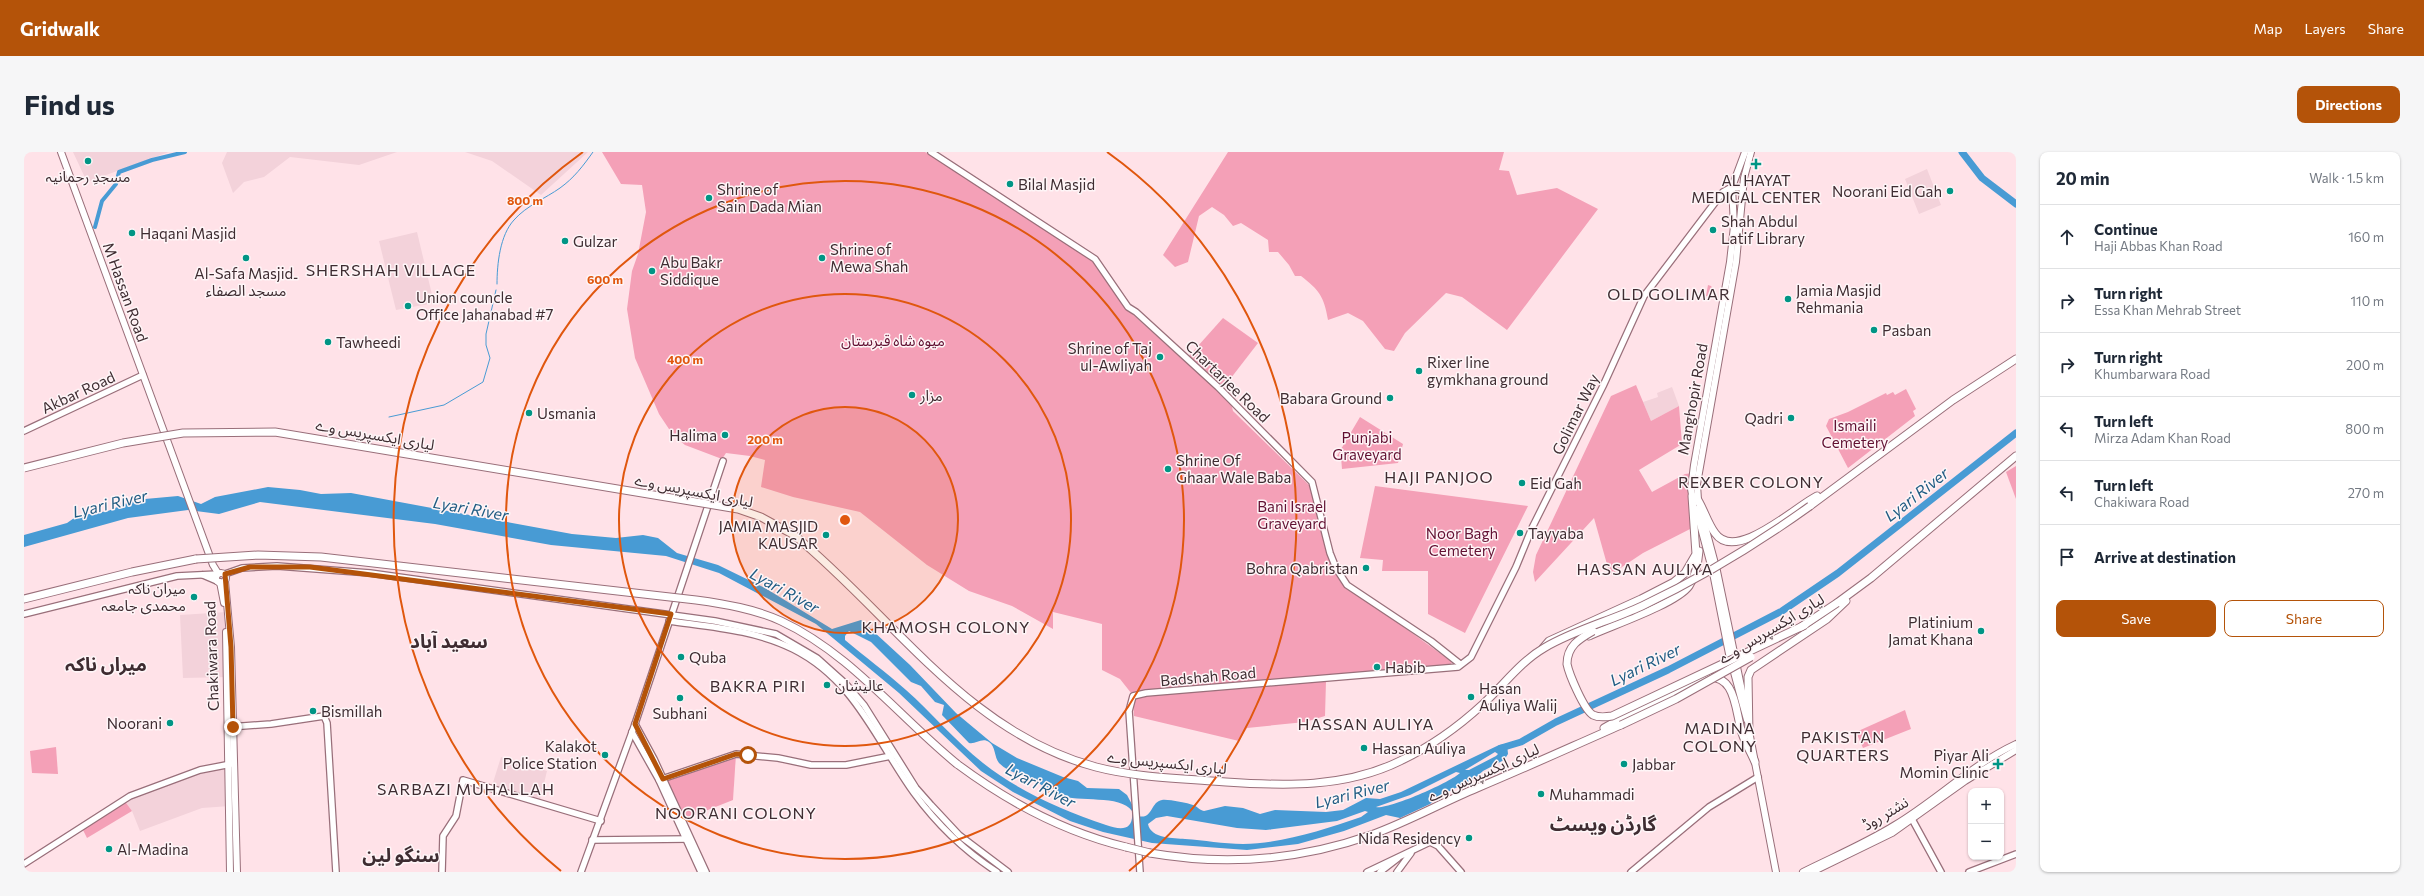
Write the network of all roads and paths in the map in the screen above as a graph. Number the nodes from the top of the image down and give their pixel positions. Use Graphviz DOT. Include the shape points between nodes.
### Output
graph roads {
  1 [pos="61,152"];
  2 [pos="931,152"];
  3 [pos="1745,152"];
  4 [pos="1751,152"];
  5 [pos="1732,187"];
  6 [pos="1742,188"];
  7 [pos="2016,359"];
  8 [pos="143,375"];
  9 [pos="24,431"];
  10 [pos="2016,456"];
  11 [pos="723,461"];
  12 [pos="24,468"];
  13 [pos="1828,492"];
  14 [pos="1695,498"];
  15 [pos="1694,520"];
  16 [pos="208,550"];
  17 [pos="1715,572"];
  18 [pos="220,577"];
  19 [pos="1871,578"];
  20 [pos="24,599"];
  21 [pos="24,614"];
  22 [pos="671,614"];
  23 [pos="669,621"];
  24 [pos="1608,622"];
  25 [pos="1805,624"];
  26 [pos="1577,640"];
  27 [pos="1543,649"];
  28 [pos="1460,664"];
  29 [pos="1587,709"];
  30 [pos="1616,720"];
  31 [pos="1747,720"];
  32 [pos="635,724"];
  33 [pos="230,727"];
  34 [pos="632,732"];
  35 [pos="1749,735"];
  36 [pos="1587,740"];
  37 [pos="2016,744"];
  38 [pos="2016,750"];
  39 [pos="891,756"];
  40 [pos="1755,762"];
  41 [pos="231,764"];
  42 [pos="1758,777"];
  43 [pos="661,779"];
  44 [pos="1912,819"];
  45 [pos="601,821"];
  46 [pos="689,839"];
  47 [pos="592,840"];
  48 [pos="1411,852"];
  49 [pos="2016,854"];
  50 [pos="1398,858"];
  51 [pos="24,864"];
  52 [pos="230,872"];
  53 [pos="237,872"];
  54 [pos="336,872"];
  55 [pos="442,872"];
  56 [pos="581,872"];
  57 [pos="701,872"];
  58 [pos="706,872"];
  59 [pos="997,872"];
  60 [pos="1008,872"];
  61 [pos="1140,872"];
  62 [pos="1367,872"];
  63 [pos="1380,872"];
  64 [pos="1397,872"];
  65 [pos="1462,872"];
  66 [pos="1631,872"];
  67 [pos="1776,872"];
  68 [pos="1803,872"];
  69 [pos="1812,872"];
  70 [pos="1941,872"];
  71 [pos="1969,872"];
  1 -- 8 [label="main road, M Hassan Road"];
  2 -- 28 [label="main road, Chartarjee Road" via="1095,259 1128,307 1218,387 1312,482 1330,554 1347,585"];
  3 -- 5 [label="main road, Manghopir Road"];
  4 -- 6 [label="main road, Manghopir Road"];
  5 -- 6 [label="main road"];
  5 -- 14 [label="main road, Manghopir Road" via="1734,226 1730,262 1690,489"];
  5 -- 28 [label="main road, Golimar Way" via="1723,192 1644,296 1603,386 1532,528 1516,567 1471,657"];
  6 -- 14 [label="main road, Manghopir Road" via="1736,262"];
  7 -- 13 [label="highway, لیاری ایکسپریس وے" via="1953,400"];
  8 -- 9 [label="main road, Akbar Road"];
  8 -- 16 [label="main road, M Hassan Road"];
  10 -- 19 [label="highway, لیاری ایکسپریس وے"];
  11 -- 22 [label="main road"];
  12 -- 27 [label="highway, لیاری ایکسپریس وے, bridge" via="122,443 184,433 275,432 738,509 780,526 800,540 958,691 1011,731 1076,761 1122,773 1280,785 1307,784 1358,776 1399,762 1434,742 1483,704"];
  13 -- 14 [label="highway" via="1805,502 1751,538 1733,543 1723,540 1714,533"];
  13 -- 24 [label="highway, لیاری ایکسپریس وے, bridge" via="1768,536 1704,573"];
  14 -- 15 [label="highway"];
  14 -- 17 [label="main road, Manghopir Road"];
  15 -- 26 [label="highway, bridge" via="1699,548 1698,560 1692,582 1684,591 1648,610"];
  15 -- 27 [label="highway" via="1696,554 1685,573 1674,582 1549,641"];
  16 -- 18 [label="main road, Chakiwara Road"];
  17 -- 31 [label="main road, Manghopir Road" via="1735,652"];
  17 -- 31 [label="main road, Manghopir Road" via="1730,656"];
  18 -- 21 [label="main road" via="177,576"];
  18 -- 22 [label="main road" via="250,567 310,567"];
  18 -- 33 [label="main road, Chakiwara Road" via="231,647"];
  19 -- 25 [label="highway, لیاری ایکسپریس وے, bridge"];
  19 -- 35 [label="highway" via="1827,619 1751,670 1748,677"];
  20 -- 36 [label="highway, لیاری ایکسپریس وے, bridge" via="171,563 270,555 346,559 733,606 780,621 823,645 940,750 1008,799 1067,828 1126,847 1192,858 1247,859 1284,856 1334,846 1395,825"];
  22 -- 23 [label="main road"];
  22 -- 60 [label="main road" via="764,630 786,639 817,658 858,696 916,788 930,805 966,840"];
  23 -- 32 [label="main road"];
  23 -- 39 [label="main road" via="752,634 773,640 803,655 825,670 852,697"];
  24 -- 26 [label="highway, bridge"];
  24 -- 27 [label="highway, لیاری ایکسپریس وے, bridge"];
  25 -- 29 [label="highway, bridge" via="1744,656 1612,716 1599,717"];
  25 -- 36 [label="highway, لیاری ایکسپریس وے, bridge" via="1676,699"];
  26 -- 29 [label="highway, bridge" via="1569,651 1567,664"];
  28 -- 61 [label="main road, Badshah Road" via="1458,667 1154,692 1133,696 1129,711"];
  29 -- 30 [label="highway, bridge" via="1598,719"];
  30 -- 36 [label="highway"];
  30 -- 40 [label="highway" via="1703,678 1716,677 1726,683 1733,694 1742,733"];
  31 -- 35 [label="main road, Manghopir Road"];
  32 -- 34 [label="main road"];
  32 -- 43 [label="main road"];
  33 -- 41 [label="main road, Chakiwara Road"];
  33 -- 54 [label="main road" via="324,716 327,723"];
  34 -- 43 [label="main road"];
  34 -- 45 [label="main road"];
  35 -- 40 [label="main road, Manghopir Road"];
  37 -- 68 [label="main road, نشتر روڈ" via="1945,788 1895,825"];
  38 -- 44 [label="main road, نشتر روڈ" via="1965,781"];
  39 -- 43 [label="main road" via="846,765 811,765 778,758 736,754"];
  39 -- 59 [label="main road" via="914,794 941,824 962,846"];
  40 -- 42 [label="main road, Manghopir Road"];
  41 -- 51 [label="main road" via="200,770 130,796"];
  41 -- 52 [label="main road, Chakiwara Road"];
  41 -- 53 [label="main road, Chakiwara Road"];
  42 -- 66 [label="main road" via="1709,807"];
  42 -- 67 [label="main road, Manghopir Road"];
  43 -- 46 [label="main road"];
  44 -- 69 [label="main road, نشتر روڈ" via="1892,833"];
  44 -- 70 [label="main road"];
  45 -- 47 [label="main road"];
  45 -- 55 [label="main road" via="463,780 456,816 442,836"];
  46 -- 47 [label="main road"];
  46 -- 57 [label="main road"];
  46 -- 58 [label="main road"];
  47 -- 56 [label="main road"];
  48 -- 50 [label="main road"];
  48 -- 64 [label="main road"];
  48 -- 65 [label="main road" via="1426,843 1438,846"];
  49 -- 71 [label="main road"];
  50 -- 62 [label="main road"];
  50 -- 63 [label="main road"];
}
